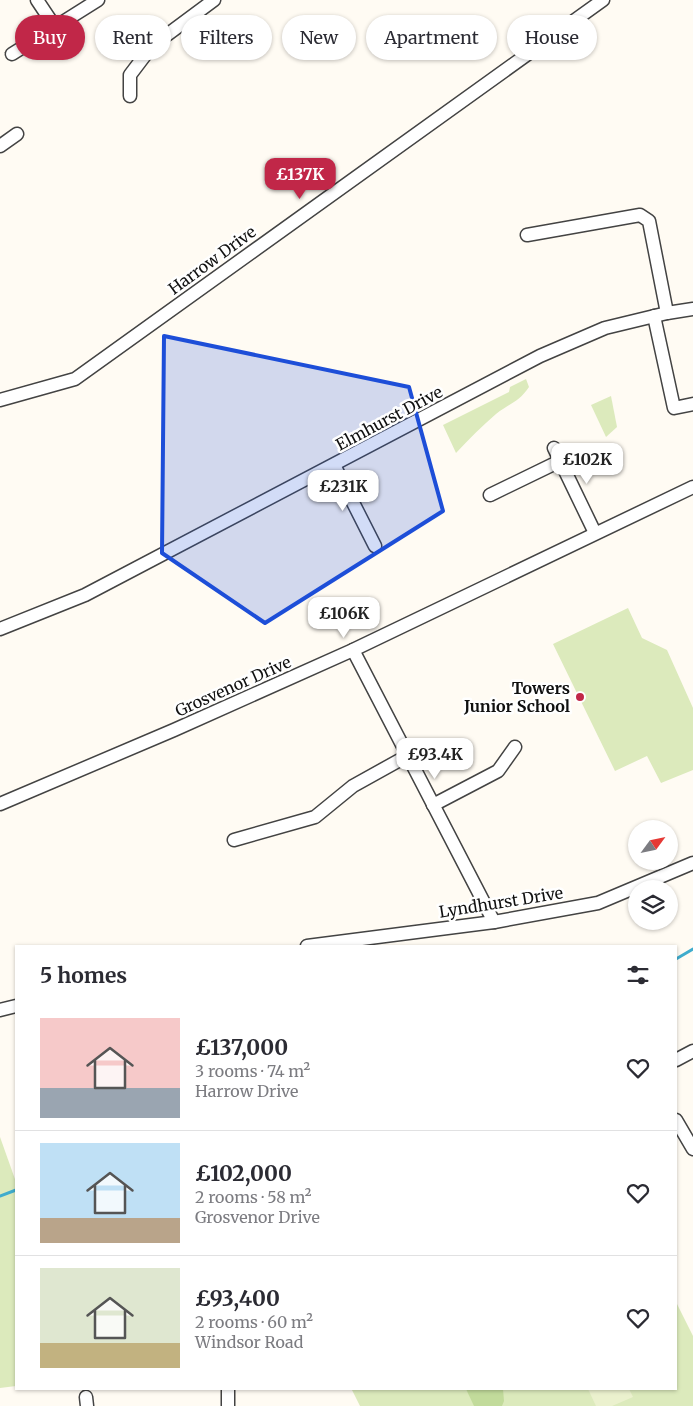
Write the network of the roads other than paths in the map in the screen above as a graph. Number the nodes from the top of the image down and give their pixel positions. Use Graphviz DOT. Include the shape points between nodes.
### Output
graph roads {
  1 [pos="37,0"];
  2 [pos="98,0"];
  3 [pos="214,0"];
  4 [pos="602,0"];
  5 [pos="47,15"];
  6 [pos="74,15"];
  7 [pos="15,52"];
  8 [pos="12,54"];
  9 [pos="130,96"];
  10 [pos="17,134"];
  11 [pos="0,146"];
  12 [pos="527,235"];
  13 [pos="693,309"];
  14 [pos="661,315"];
  15 [pos="0,400"];
  16 [pos="693,404"];
  17 [pos="554,448"];
  18 [pos="560,461"];
  19 [pos="334,465"];
  20 [pos="693,487"];
  21 [pos="490,495"];
  22 [pos="595,533"];
  23 [pos="375,546"];
  24 [pos="0,629"];
  25 [pos="353,650"];
  26 [pos="515,747"];
  27 [pos="407,756"];
  28 [pos="0,804"];
  29 [pos="433,805"];
  30 [pos="234,840"];
  31 [pos="693,862"];
  32 [pos="494,922"];
  33 [pos="315,945"];
  34 [pos="15,1006"];
  35 [pos="0,1010"];
  36 [pos="693,1051"];
  37 [pos="677,1059"];
  38 [pos="677,1122"];
  39 [pos="693,1149"];
  40 [pos="228,1390"];
  41 [pos="228,1406"];
  1 -- 5 [label="street"];
  2 -- 6 [label="street"];
  3 -- 9 [label="street" via="152,46 130,75"];
  4 -- 15 [label="street, Harrow Drive" via="75,379"];
  7 -- 8 [label="street"];
  10 -- 11 [label="street"];
  12 -- 14 [label="street" via="640,215 649,221"];
  13 -- 14 [label="street, Elmhurst Drive"];
  14 -- 16 [label="street" via="674,408"];
  14 -- 19 [label="street, Elmhurst Drive" via="605,328 540,356"];
  17 -- 18 [label="street"];
  18 -- 21 [label="street"];
  18 -- 22 [label="street"];
  19 -- 23 [label="street"];
  19 -- 24 [label="street, Elmhurst Drive" via="85,595"];
  20 -- 22 [label="street, Grosvenor Drive"];
  22 -- 25 [label="street, Grosvenor Drive"];
  25 -- 27 [label="street"];
  25 -- 28 [label="street, Grosvenor Drive"];
  26 -- 29 [label="street" via="498,771"];
  27 -- 29 [label="street"];
  27 -- 30 [label="street" via="353,786 315,817"];
  29 -- 32 [label="street"];
  31 -- 32 [label="street, Lyndhurst Drive" via="598,903"];
  32 -- 33 [label="street, Lyndhurst Drive"];
  34 -- 35 [label="street"];
  36 -- 37 [label="street"];
  38 -- 39 [label="street"];
  40 -- 41 [label="street"];
}
